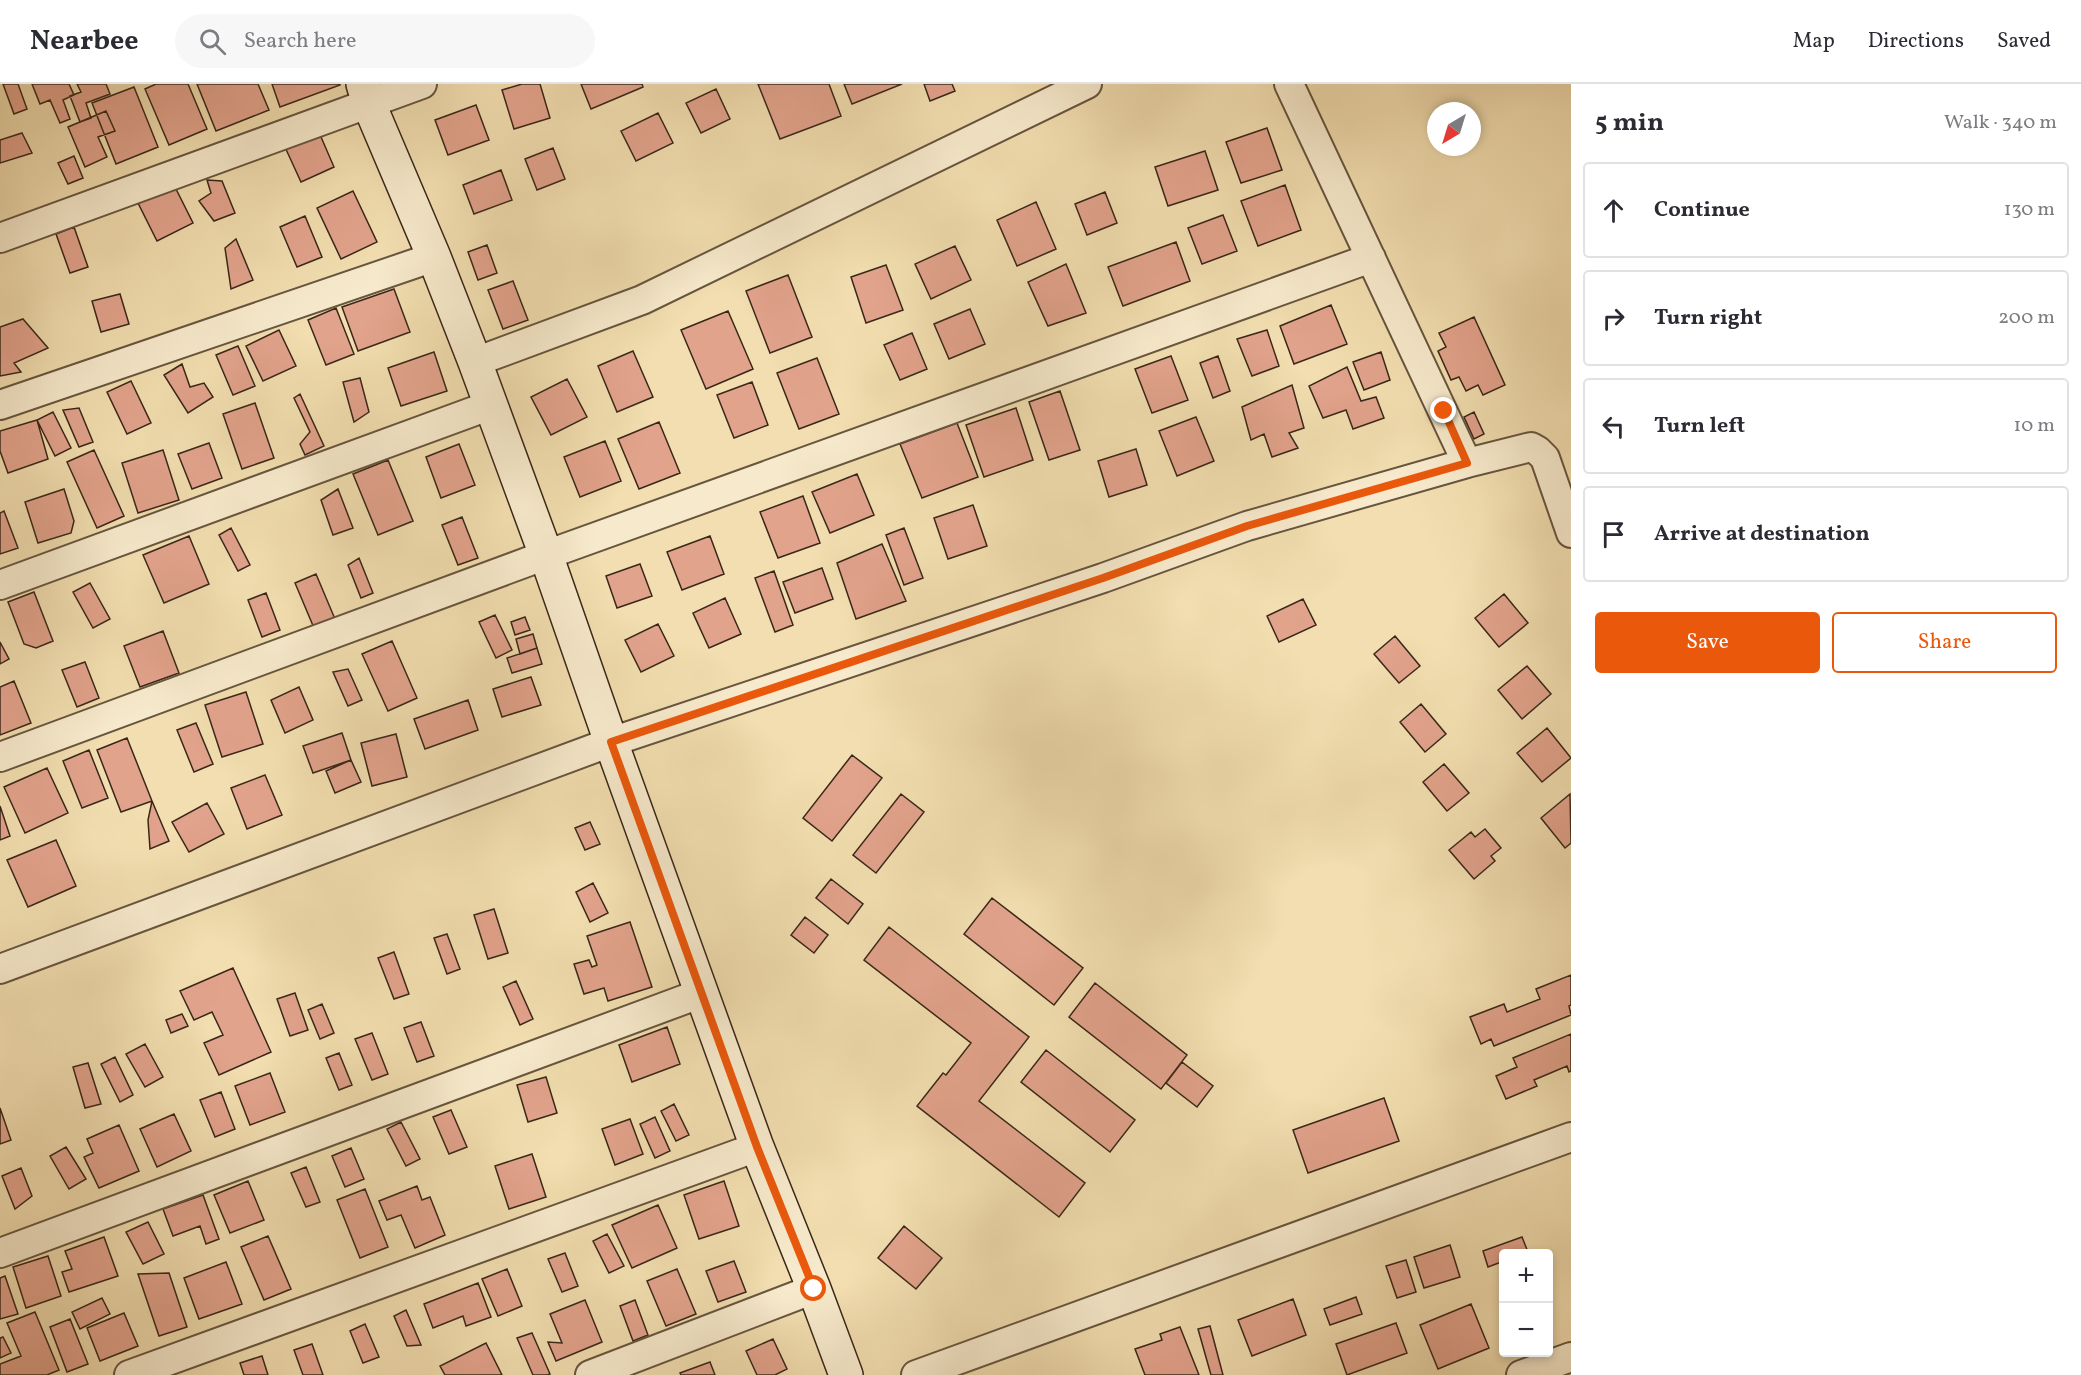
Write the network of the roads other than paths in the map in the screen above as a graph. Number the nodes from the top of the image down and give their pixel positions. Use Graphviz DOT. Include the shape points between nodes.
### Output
graph roads {
  1 [pos="422,84"];
  2 [pos="1087,84"];
  3 [pos="1289,84"];
  4 [pos="366,94"];
  5 [pos="0,238"];
  6 [pos="435,257"];
  7 [pos="1371,258"];
  8 [pos="475,362"];
  9 [pos="0,405"];
  10 [pos="491,405"];
  11 [pos="1467,463"];
  12 [pos="1571,533"];
  13 [pos="546,555"];
  14 [pos="0,585"];
  15 [pos="611,742"];
  16 [pos="0,757"];
  17 [pos="0,969"];
  18 [pos="702,993"];
  19 [pos="1571,1137"];
  20 [pos="757,1147"];
  21 [pos="0,1253"];
  22 [pos="814,1289"];
  23 [pos="1571,1357"];
  24 [pos="129,1375"];
  25 [pos="590,1375"];
  26 [pos="846,1375"];
  27 [pos="916,1375"];
  28 [pos="1521,1375"];
  1 -- 4 [label="street"];
  2 -- 8 [label="street" via="642,300"];
  3 -- 7 [label="street"];
  4 -- 5 [label="street"];
  4 -- 6 [label="street"];
  6 -- 8 [label="street"];
  6 -- 9 [label="street"];
  7 -- 11 [label="street"];
  7 -- 13 [label="street"];
  8 -- 10 [label="street"];
  10 -- 13 [label="street"];
  10 -- 14 [label="street"];
  11 -- 12 [label="street" via="1531,447 1538,451 1545,458"];
  11 -- 15 [label="street" via="1247,526"];
  13 -- 15 [label="street"];
  13 -- 16 [label="street"];
  15 -- 17 [label="street"];
  15 -- 18 [label="street"];
  18 -- 20 [label="street"];
  18 -- 21 [label="street"];
  19 -- 27 [label="street"];
  20 -- 22 [label="street"];
  20 -- 24 [label="street"];
  22 -- 25 [label="street"];
  22 -- 26 [label="street"];
  23 -- 28 [label="street"];
}
